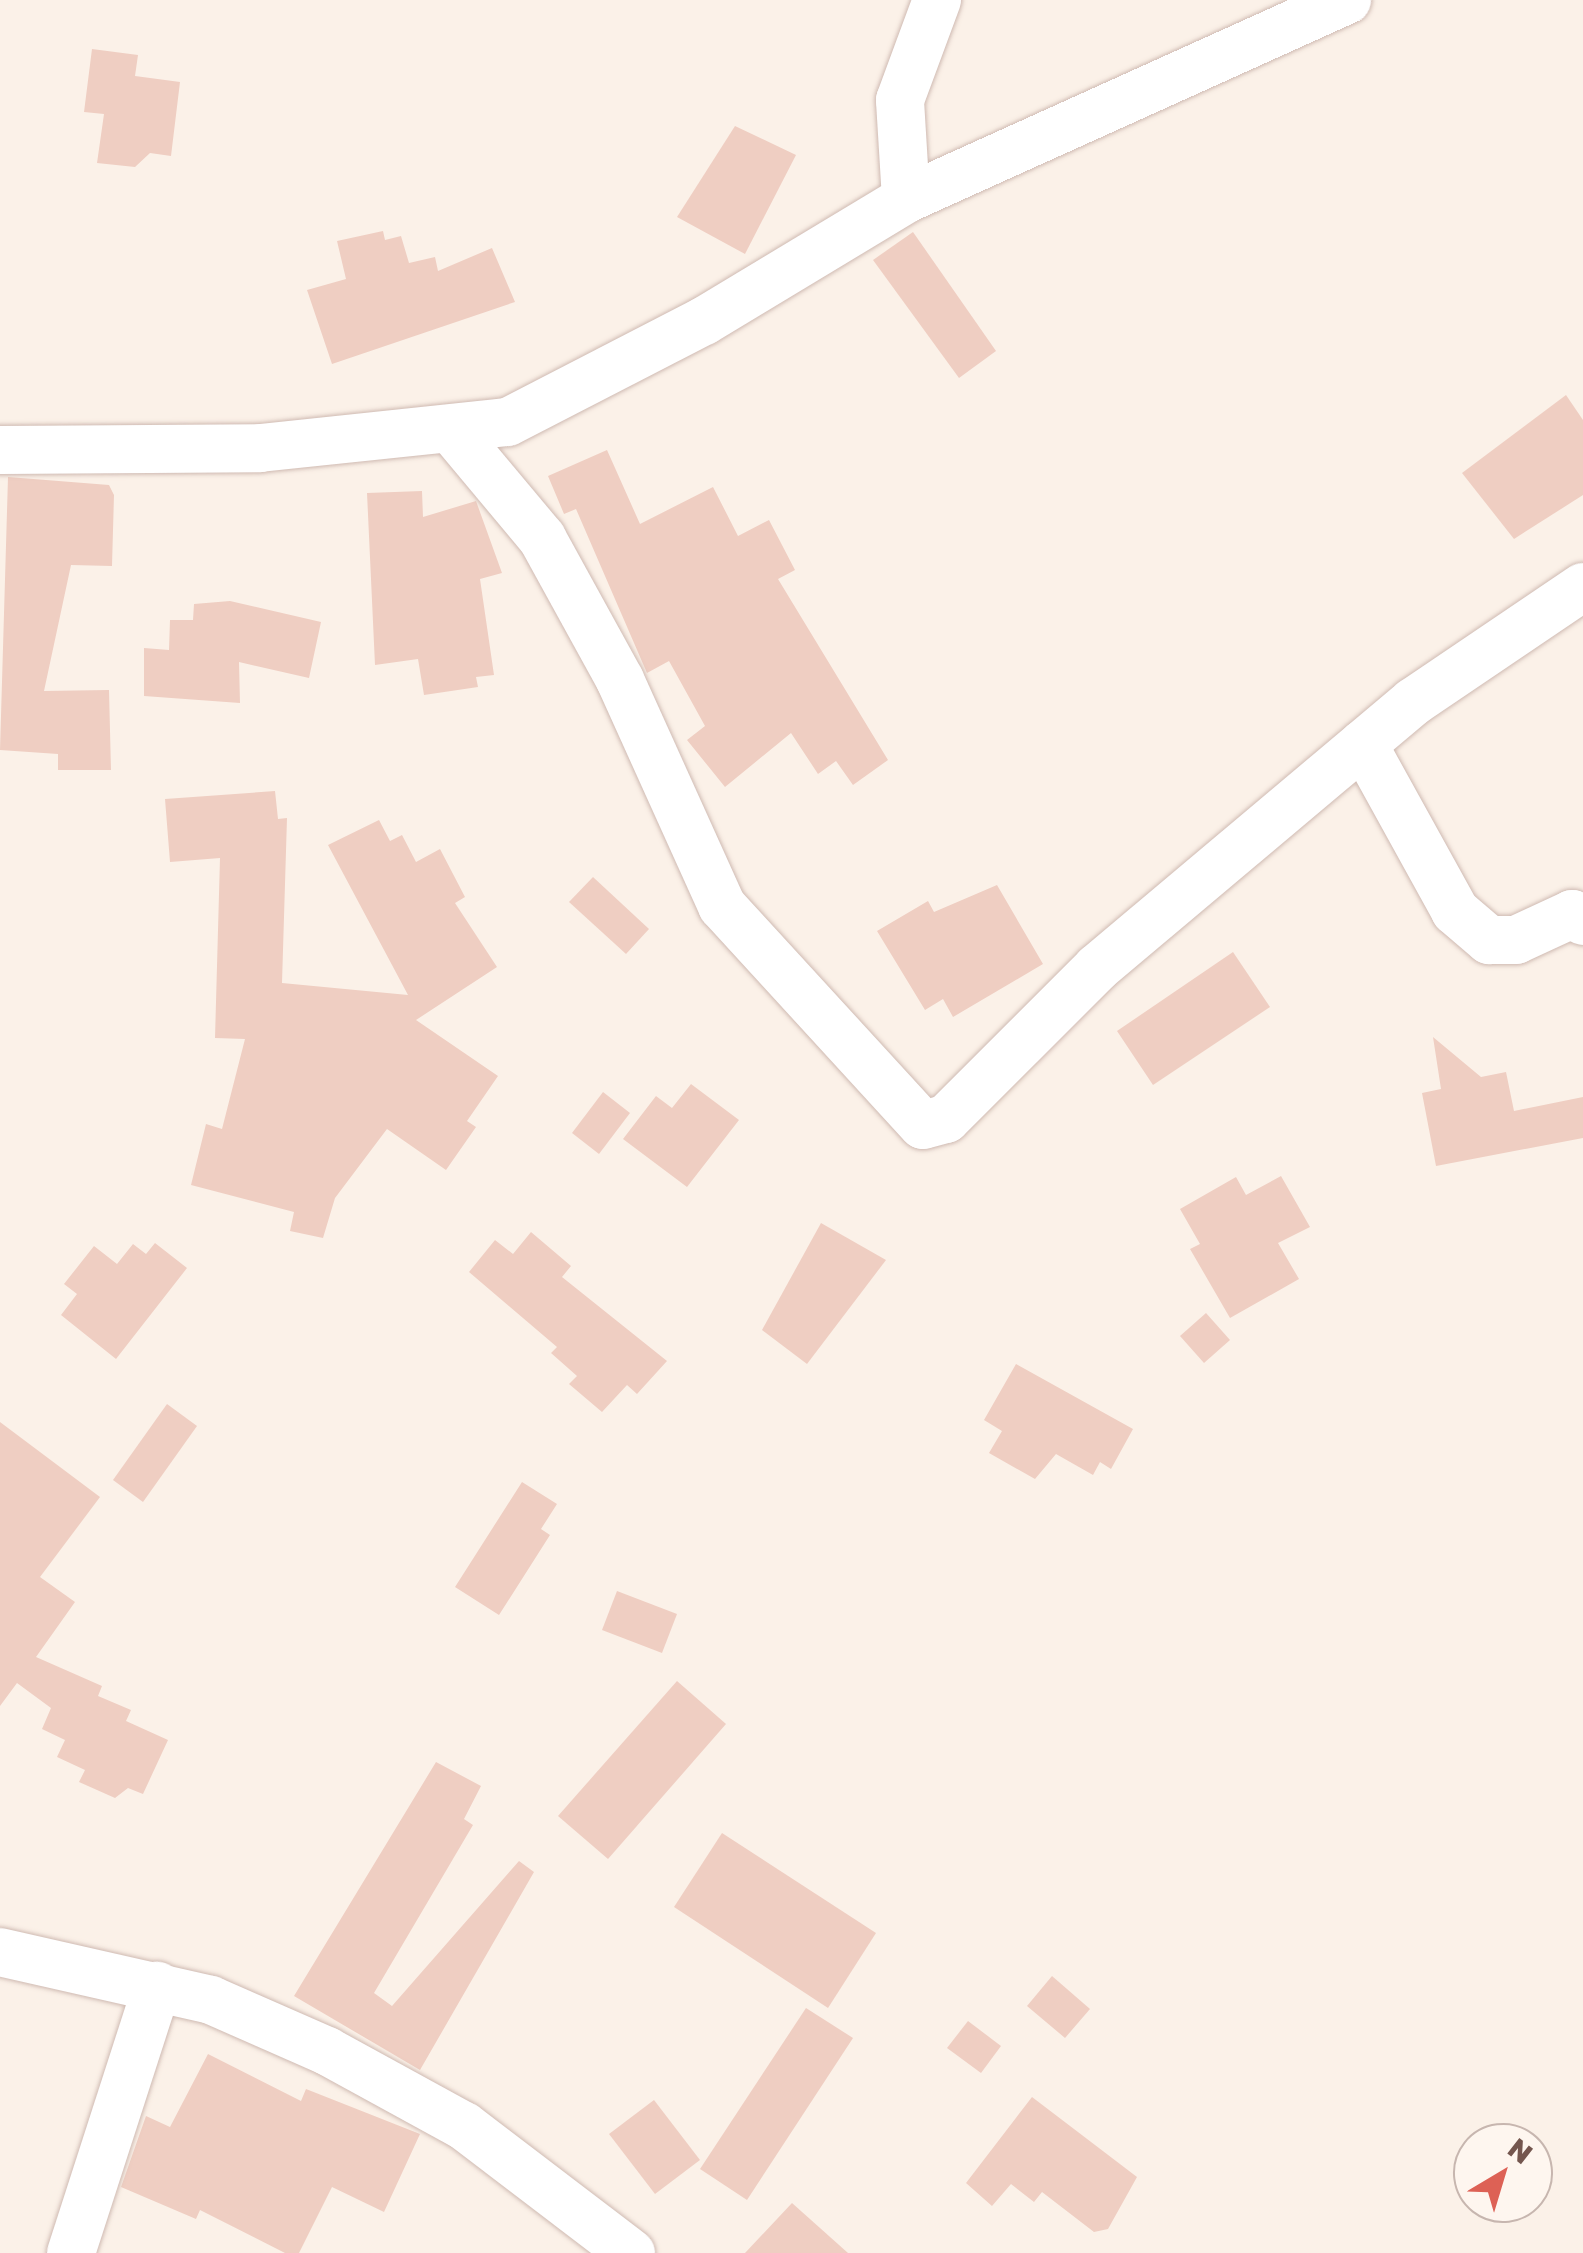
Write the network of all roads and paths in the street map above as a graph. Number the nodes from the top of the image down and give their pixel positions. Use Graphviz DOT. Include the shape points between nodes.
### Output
graph roads {
  1 [pos="937,0"];
  2 [pos="1347,0"];
  3 [pos="906,199"];
  4 [pos="456,434"];
  5 [pos="0,450"];
  6 [pos="1583,586"];
  7 [pos="1363,744"];
  8 [pos="1583,921"];
  9 [pos="0,1952"];
  10 [pos="157,1986"];
  11 [pos="72,2253"];
  12 [pos="630,2253"];
  1 -- 3 [label="street" via="900,100"];
  2 -- 3 [label="street"];
  3 -- 4 [label="street" via="575,392"];
  4 -- 5 [label="street"];
  4 -- 7 [label="street" via="542,538 620,680 722,906 922,1125 946,1119 1097,968"];
  6 -- 7 [label="street"];
  7 -- 8 [label="street" via="1455,911 1489,940 1516,940 1572,914"];
  9 -- 10 [label="street"];
  10 -- 11 [label="street"];
  10 -- 12 [label="street" via="327,2051 464,2126"];
}
